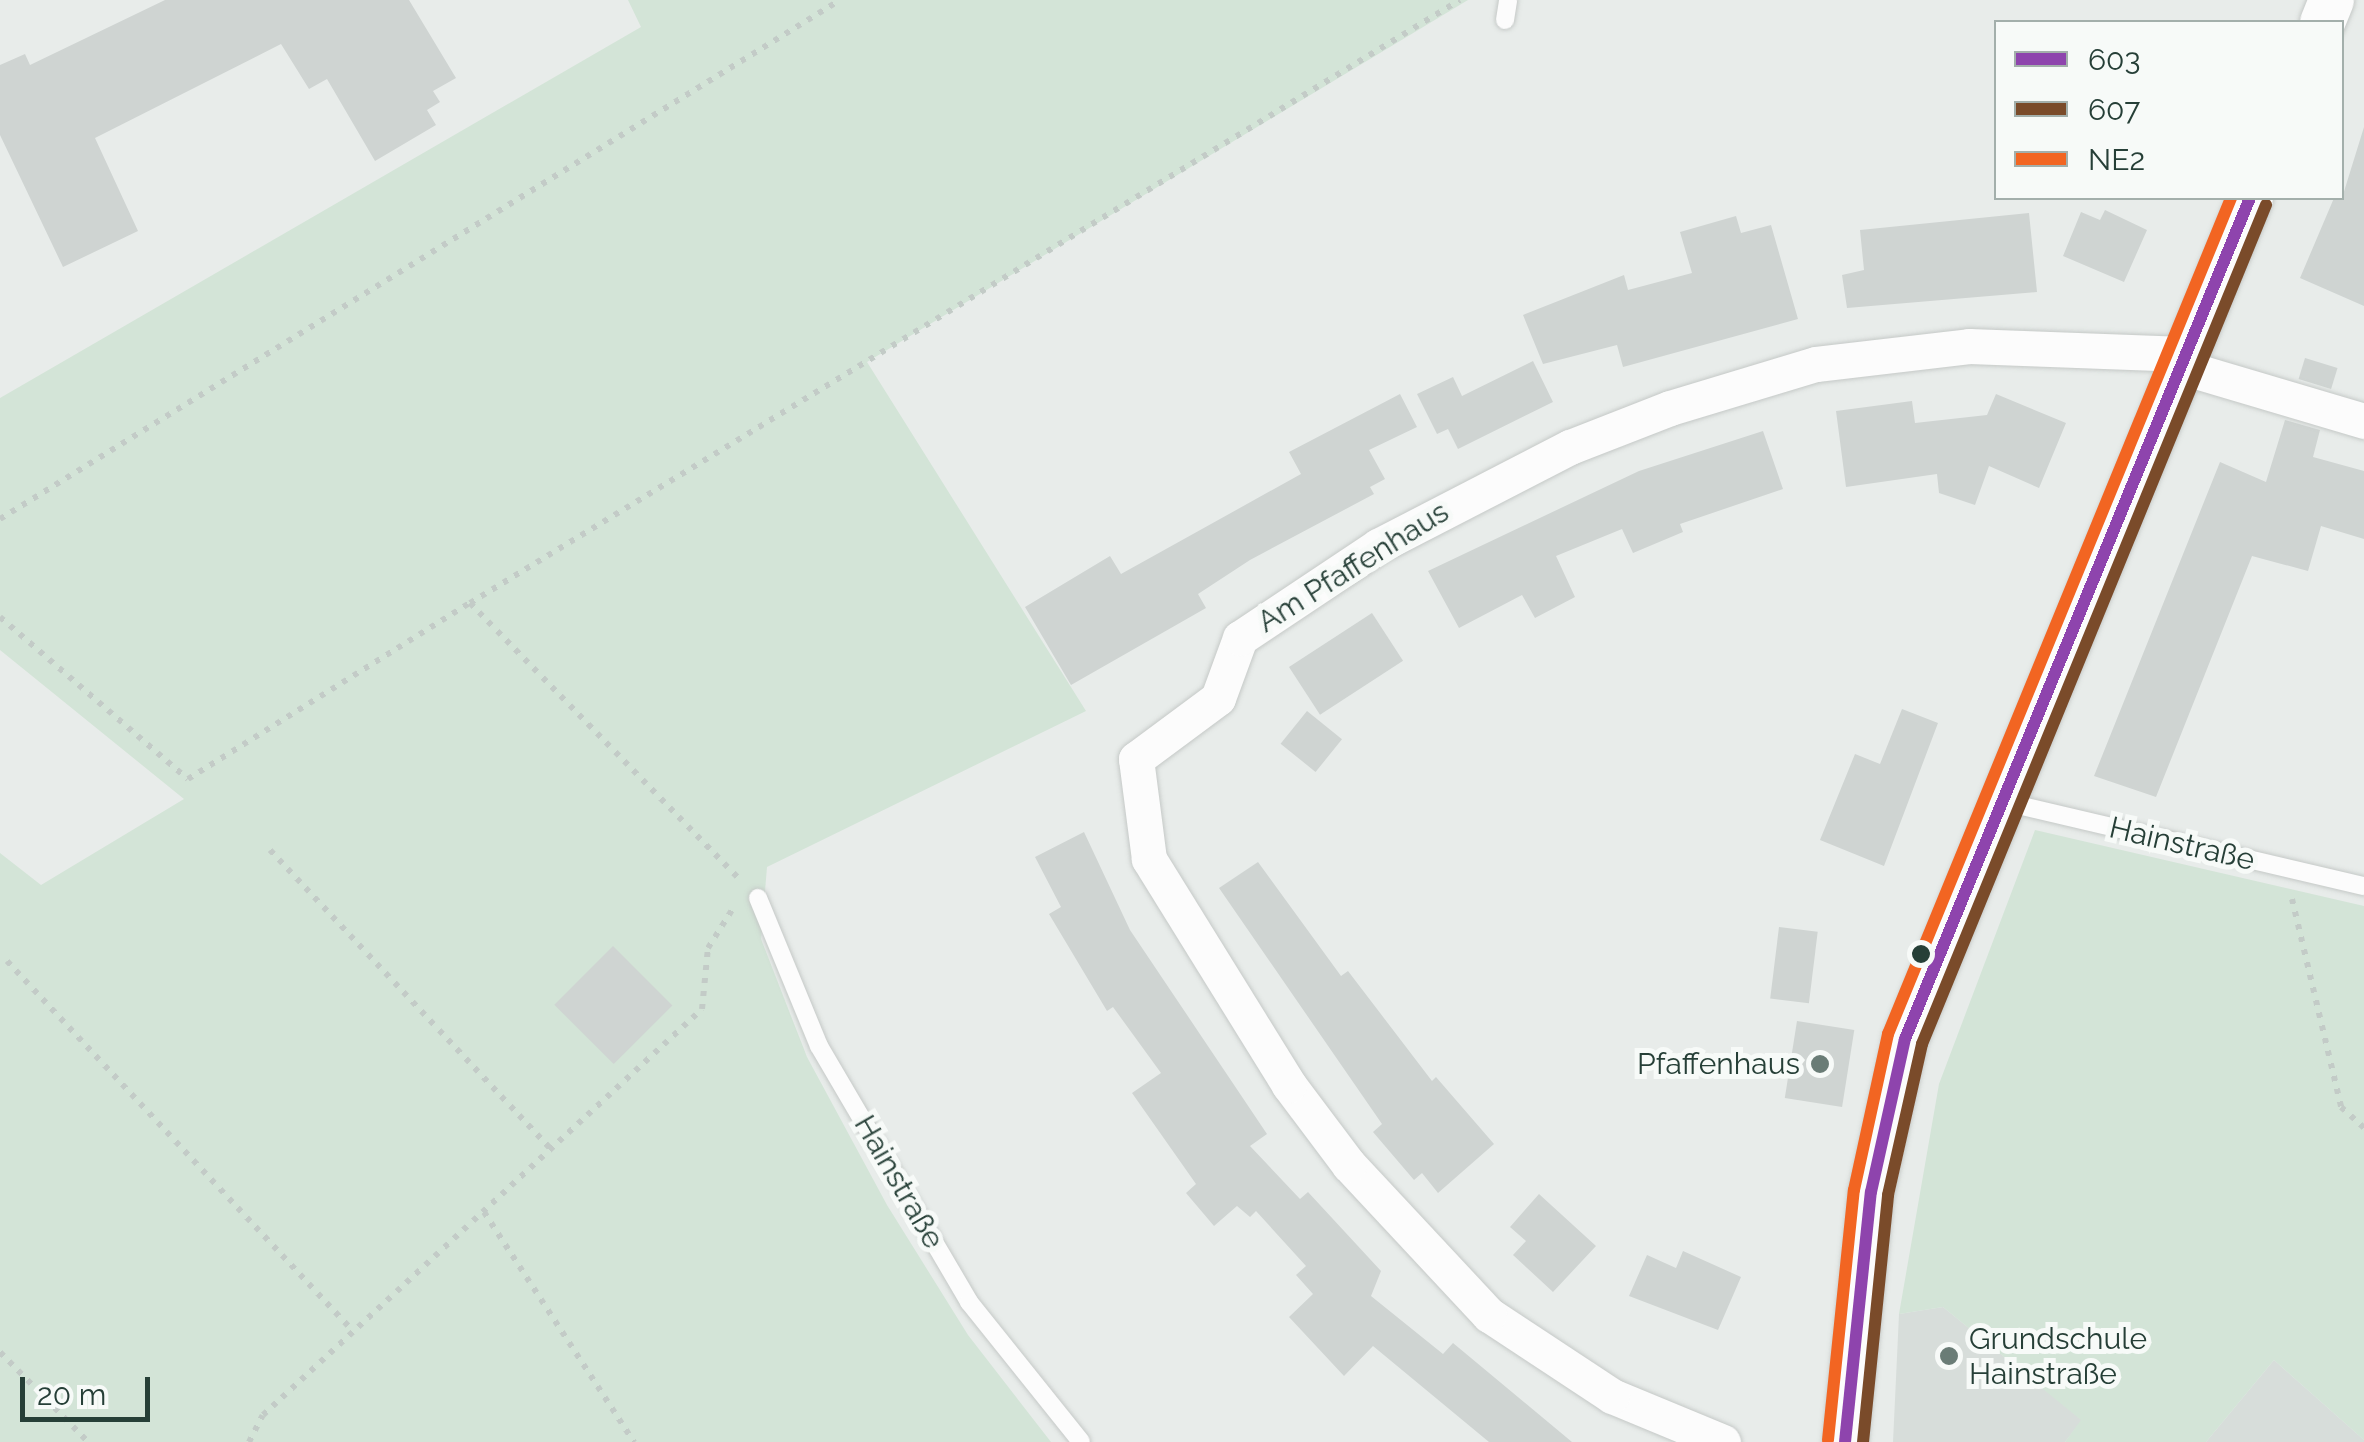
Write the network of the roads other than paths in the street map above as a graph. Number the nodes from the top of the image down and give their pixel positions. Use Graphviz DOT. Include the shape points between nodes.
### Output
graph roads {
  1 [pos="1508,0"];
  2 [pos="1505,20"];
  3 [pos="2249,200"];
  4 [pos="2184,361"];
  5 [pos="2364,421"];
  6 [pos="2000,801"];
  7 [pos="2364,886"];
  8 [pos="758,898"];
  9 [pos="1081,1442"];
  10 [pos="1722,1442"];
  11 [pos="1845,1442"];
  1 -- 2 [label="lane"];
  3 -- 4 [label="street"];
  4 -- 5 [label="street"];
  4 -- 6 [label="street"];
  4 -- 10 [label="street, Am Pfaffenhaus" via="1969,346 1816,364 1670,408 1476,492 1363,556 1240,638 1218,698 1136,759 1149,859 1288,1085 1349,1164 1489,1315 1612,1396"];
  6 -- 7 [label="lane, Hainstraße"];
  6 -- 11 [label="street" via="1904,1039 1871,1192"];
  8 -- 9 [label="lane, Hainstraße" via="819,1046 969,1302"];
}
